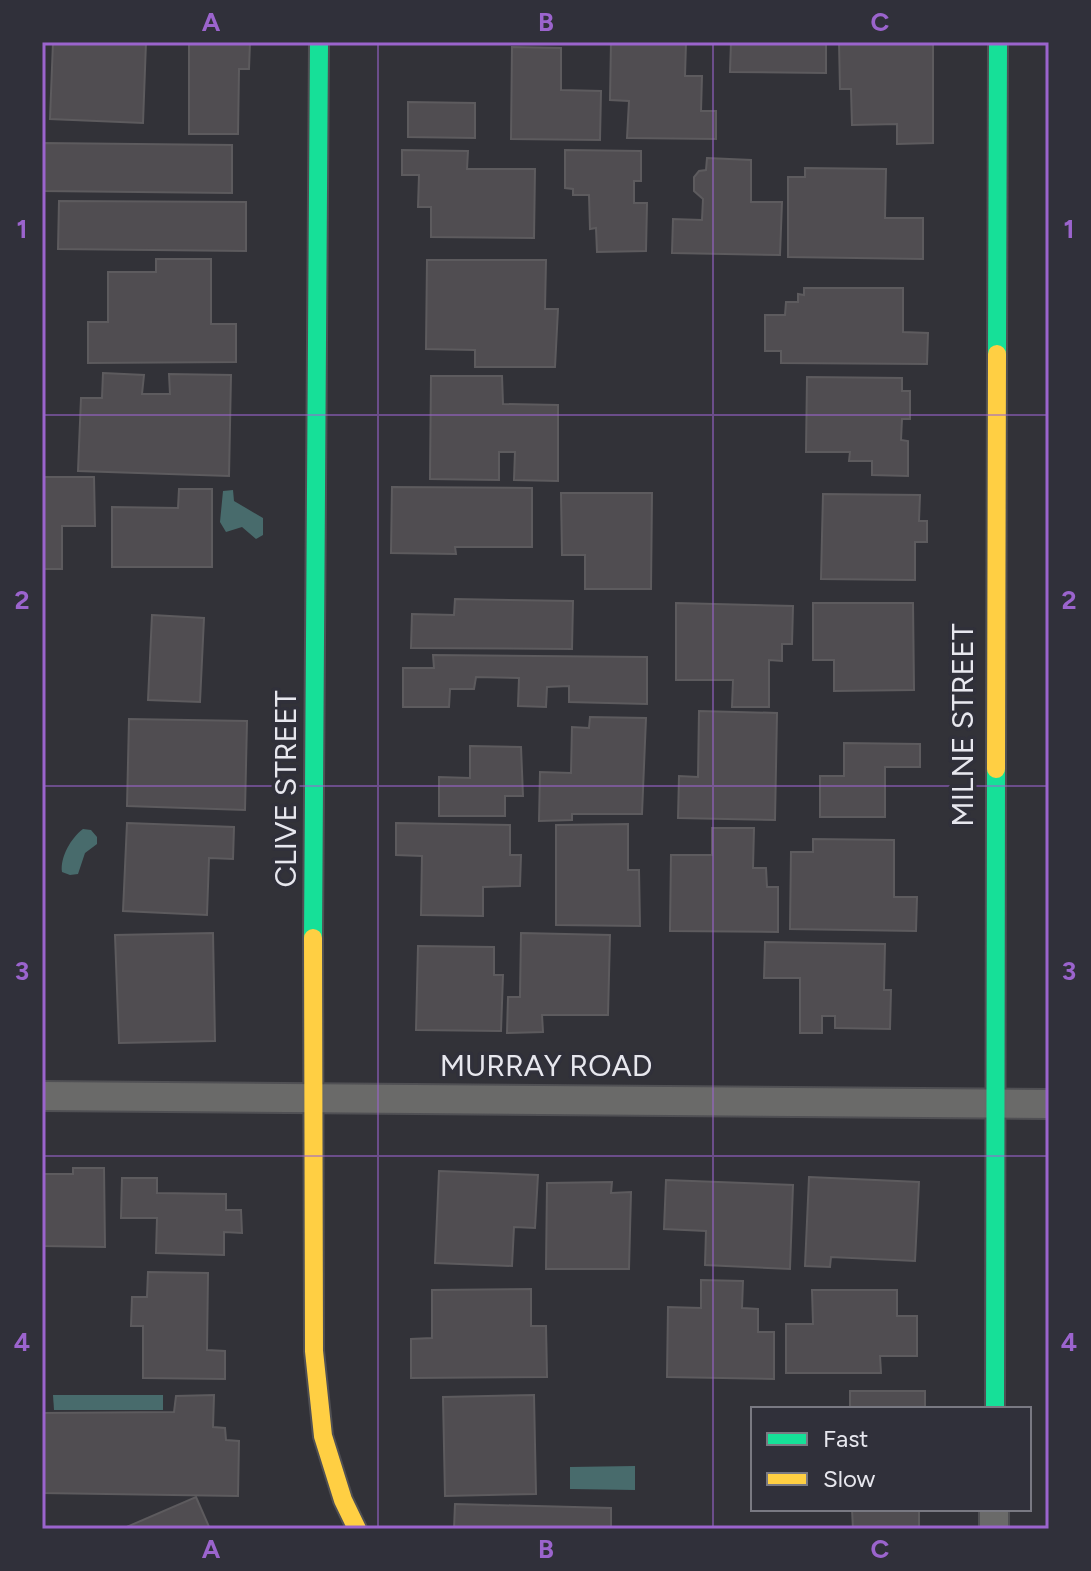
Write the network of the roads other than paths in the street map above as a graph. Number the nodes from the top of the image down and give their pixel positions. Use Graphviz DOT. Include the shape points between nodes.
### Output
graph roads {
  1 [pos="319,42"];
  2 [pos="998,42"];
  3 [pos="42,1096"];
  4 [pos="312,1098"];
  5 [pos="997,1104"];
  6 [pos="1049,1104"];
  7 [pos="995,1407"];
  8 [pos="357,1529"];
  1 -- 4 [label="street, CLIVE STREET"];
  2 -- 5 [label="street, MILNE STREET"];
  3 -- 4 [label="street, MURRAY ROAD"];
  4 -- 5 [label="street, MURRAY ROAD"];
  4 -- 8 [label="street, CLIVE STREET" via="314,1351 323,1436"];
  5 -- 6 [label="street, MURRAY ROAD"];
  5 -- 7 [label="street, MILNE STREET"];
}
